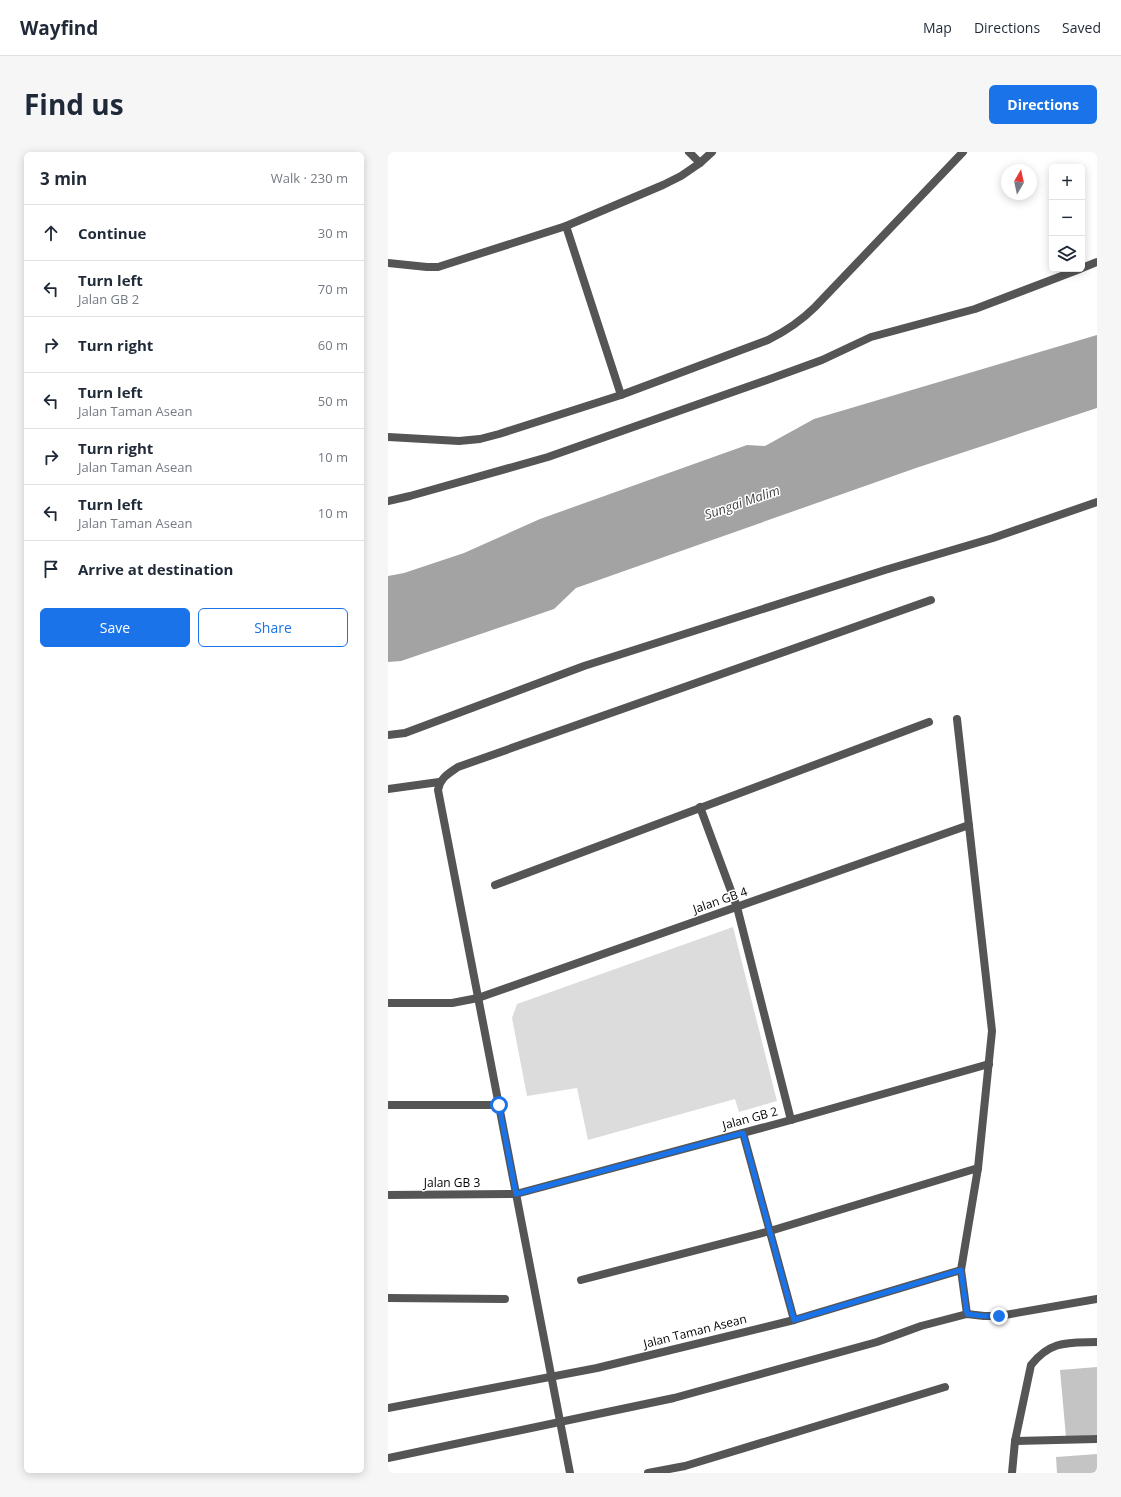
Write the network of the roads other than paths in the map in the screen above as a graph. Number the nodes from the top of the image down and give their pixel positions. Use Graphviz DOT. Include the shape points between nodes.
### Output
graph roads {
  1 [pos="689,152"];
  2 [pos="712,152"];
  3 [pos="963,152"];
  4 [pos="700,163"];
  5 [pos="566,226"];
  6 [pos="1097,262"];
  7 [pos="388,263"];
  8 [pos="1085,266"];
  9 [pos="1071,272"];
  10 [pos="621,395"];
  11 [pos="388,437"];
  12 [pos="388,501"];
  13 [pos="1097,502"];
  14 [pos="931,600"];
  15 [pos="957,719"];
  16 [pos="929,722"];
  17 [pos="388,735"];
  18 [pos="439,782"];
  19 [pos="388,789"];
  20 [pos="700,808"];
  21 [pos="969,825"];
  22 [pos="495,885"];
  23 [pos="737,907"];
  24 [pos="478,998"];
  25 [pos="388,1003"];
  26 [pos="989,1064"];
  27 [pos="388,1105"];
  28 [pos="499,1105"];
  29 [pos="791,1120"];
  30 [pos="743,1133"];
  31 [pos="978,1168"];
  32 [pos="516,1194"];
  33 [pos="388,1195"];
  34 [pos="770,1231"];
  35 [pos="961,1270"];
  36 [pos="581,1280"];
  37 [pos="388,1298"];
  38 [pos="505,1299"];
  39 [pos="1097,1299"];
  40 [pos="967,1314"];
  41 [pos="794,1320"];
  42 [pos="1097,1342"];
  43 [pos="552,1377"];
  44 [pos="945,1387"];
  45 [pos="388,1408"];
  46 [pos="560,1422"];
  47 [pos="1097,1439"];
  48 [pos="1015,1441"];
  49 [pos="388,1458"];
  50 [pos="570,1473"];
  51 [pos="648,1473"];
  52 [pos="1012,1473"];
  1 -- 4 [label="street"];
  2 -- 4 [label="street"];
  3 -- 10 [label="street" via="800,321 768,340"];
  4 -- 5 [label="street" via="663,185"];
  5 -- 7 [label="street" via="438,267"];
  5 -- 10 [label="street"];
  6 -- 8 [label="street"];
  9 -- 12 [label="street" via="976,309 871,337 822,360 548,457"];
  10 -- 11 [label="street" via="480,439 459,441"];
  13 -- 17 [label="street" via="993,538 584,666 406,733"];
  14 -- 18 [label="street" via="458,767"];
  15 -- 21 [label="street"];
  16 -- 20 [label="street"];
  18 -- 19 [label="street"];
  18 -- 24 [label="street" via="438,790"];
  20 -- 22 [label="street"];
  20 -- 23 [label="street"];
  21 -- 23 [label="street, Jalan GB 4"];
  21 -- 26 [label="street" via="992,1031"];
  23 -- 24 [label="street, Jalan GB 4"];
  23 -- 29 [label="street"];
  24 -- 25 [label="street, Jalan GB 4" via="452,1003"];
  24 -- 28 [label="street"];
  26 -- 29 [label="street, Jalan GB 2"];
  26 -- 31 [label="street"];
  27 -- 28 [label="street"];
  28 -- 32 [label="street"];
  29 -- 30 [label="street, Jalan GB 2"];
  30 -- 32 [label="street, Jalan GB 2"];
  30 -- 34 [label="street"];
  31 -- 34 [label="street"];
  31 -- 35 [label="street"];
  32 -- 33 [label="street, Jalan GB 3"];
  32 -- 43 [label="street"];
  34 -- 36 [label="street"];
  34 -- 41 [label="street"];
  35 -- 40 [label="street"];
  35 -- 41 [label="street, Jalan Taman Asean"];
  37 -- 38 [label="street"];
  39 -- 40 [label="street" via="999,1316"];
  40 -- 46 [label="street" via="921,1326 877,1342 674,1398"];
  41 -- 43 [label="street, Jalan Taman Asean"];
  42 -- 48 [label="street" via="1060,1344 1039,1355 1031,1365"];
  43 -- 45 [label="street, Jalan Taman Asean"];
  43 -- 46 [label="street"];
  44 -- 51 [label="street" via="685,1466"];
  46 -- 49 [label="street"];
  46 -- 50 [label="street"];
  47 -- 48 [label="street"];
  48 -- 52 [label="street"];
}
